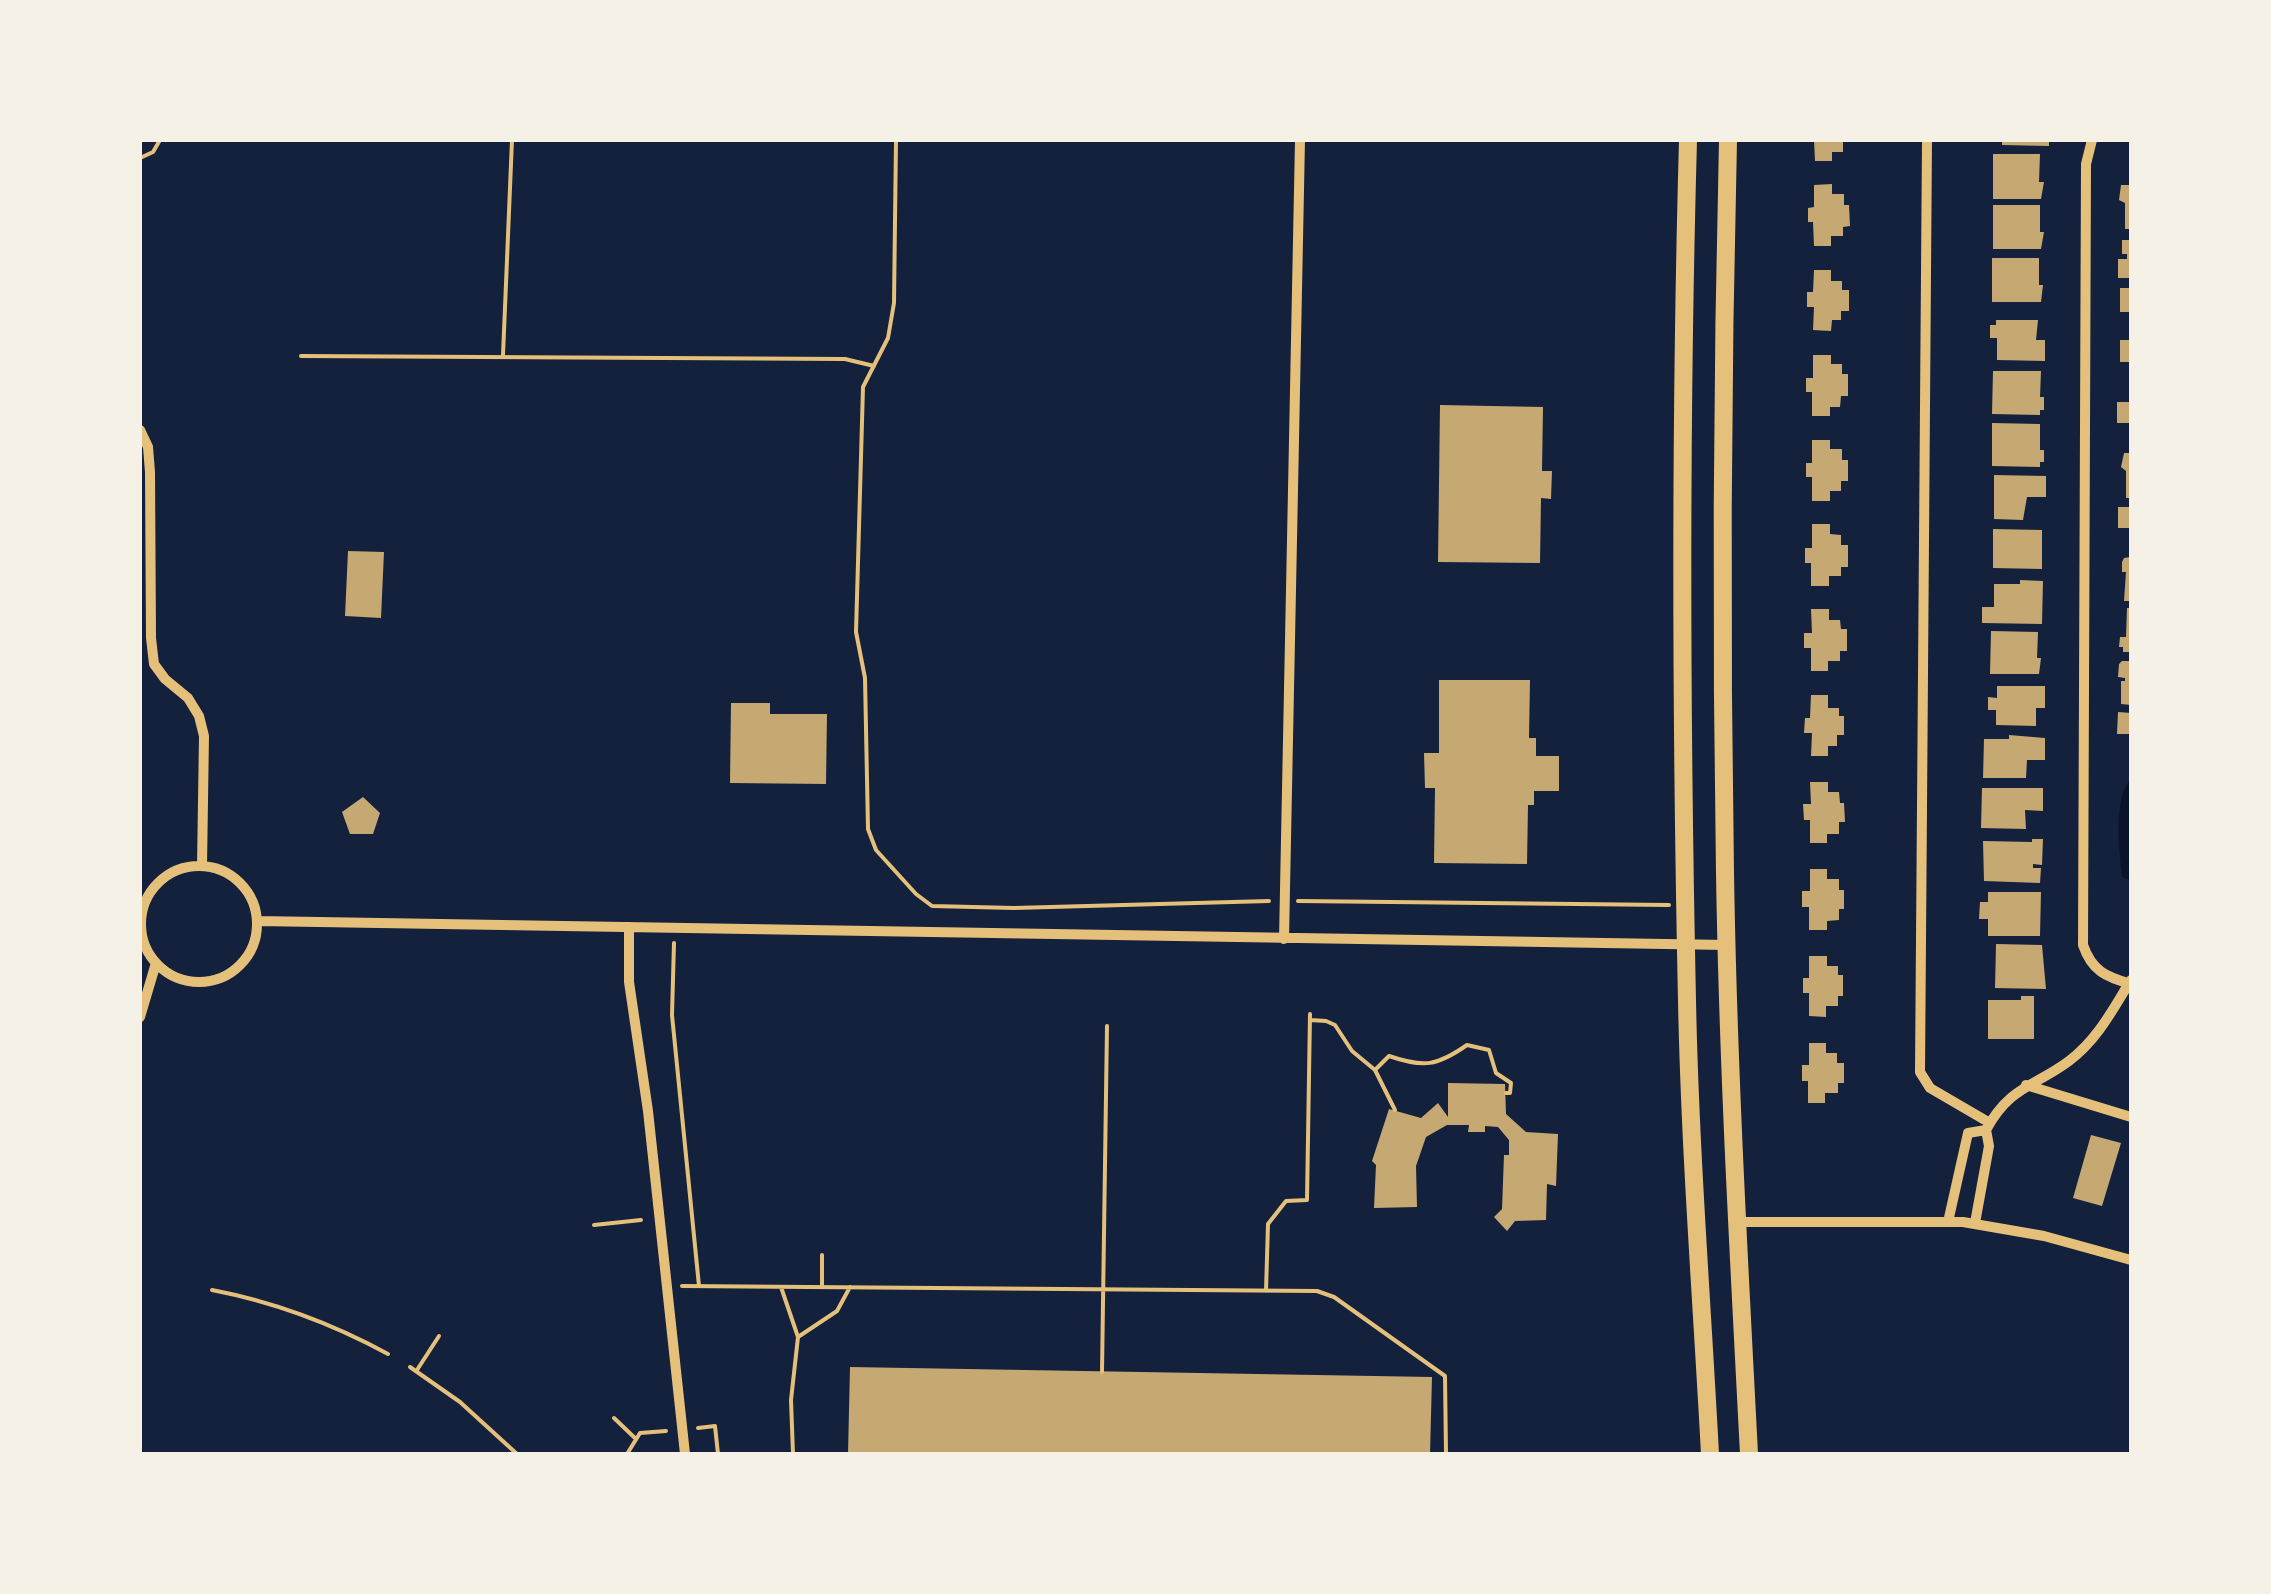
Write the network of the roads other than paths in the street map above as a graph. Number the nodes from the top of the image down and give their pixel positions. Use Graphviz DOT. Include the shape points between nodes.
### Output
graph roads {
  1 [pos="1300,140"];
  2 [pos="1688,140"];
  3 [pos="1728,140"];
  4 [pos="1928,140"];
  5 [pos="2092,140"];
  6 [pos="140,430"];
  7 [pos="202,866"];
  8 [pos="257,921"];
  9 [pos="630,928"];
  10 [pos="1284,939"];
  11 [pos="1727,945"];
  12 [pos="1687,946"];
  13 [pos="156,964"];
  14 [pos="2130,982"];
  15 [pos="140,1017"];
  16 [pos="2026,1085"];
  17 [pos="2131,1116"];
  18 [pos="1988,1126"];
  19 [pos="1737,1222"];
  20 [pos="1948,1222"];
  21 [pos="1976,1223"];
  22 [pos="2131,1260"];
  23 [pos="685,1454"];
  24 [pos="1710,1454"];
  25 [pos="1749,1454"];
  1 -- 10 [label="street"];
  2 -- 12 [label="main road" via="1682,587"];
  3 -- 11 [label="main road" via="1722,490"];
  4 -- 18 [label="street" via="1920,1072 1930,1088"];
  5 -- 14 [label="street" via="2086,183 2083,945 2096,970"];
  6 -- 7 [label="street" via="148,447 154,664 188,698 204,736"];
  7 -- 8 [label="street" via="234,878 254,904"];
  7 -- 13 [label="street" via="170,874 147,900 142,933"];
  8 -- 9 [label="street"];
  8 -- 13 [label="street" via="246,960 212,981 172,976"];
  9 -- 10 [label="street"];
  9 -- 23 [label="street" via="630,982"];
  10 -- 12 [label="street"];
  11 -- 12 [label="street"];
  11 -- 19 [label="main road"];
  12 -- 24 [label="main road"];
  13 -- 15 [label="street"];
  14 -- 16 [label="street" via="2099,1033 2069,1061"];
  16 -- 17 [label="street"];
  16 -- 18 [label="street"];
  18 -- 20 [label="street" via="1968,1133"];
  18 -- 21 [label="street"];
  19 -- 20 [label="street"];
  19 -- 25 [label="main road"];
  20 -- 21 [label="street"];
  21 -- 22 [label="street"];
}
